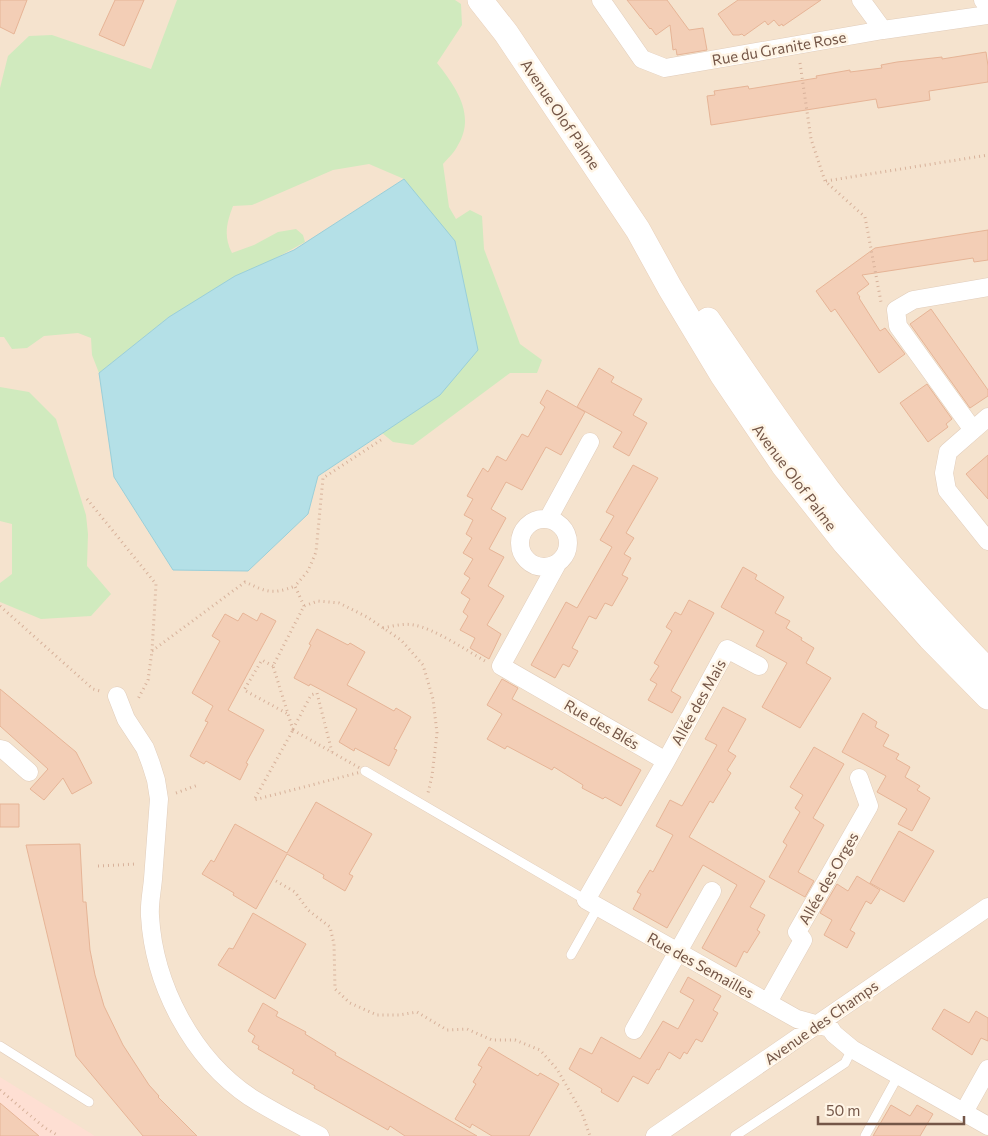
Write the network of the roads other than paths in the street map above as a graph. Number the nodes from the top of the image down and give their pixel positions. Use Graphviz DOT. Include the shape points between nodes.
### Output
graph roads {
  1 [pos="480,0"];
  2 [pos="601,0"];
  3 [pos="862,0"];
  4 [pos="983,0"];
  5 [pos="988,6"];
  6 [pos="988,15"];
  7 [pos="883,30"];
  8 [pos="638,230"];
  9 [pos="988,287"];
  10 [pos="988,417"];
  11 [pos="973,430"];
  12 [pos="590,442"];
  13 [pos="548,519"];
  14 [pos="988,541"];
  15 [pos="557,564"];
  16 [pos="759,666"];
  17 [pos="988,671"];
  18 [pos="117,696"];
  19 [pos="988,697"];
  20 [pos="0,749"];
  21 [pos="666,761"];
  22 [pos="365,771"];
  23 [pos="29,772"];
  24 [pos="859,778"];
  25 [pos="712,891"];
  26 [pos="592,903"];
  27 [pos="988,907"];
  28 [pos="678,952"];
  29 [pos="571,955"];
  30 [pos="768,1002"];
  31 [pos="818,1024"];
  32 [pos="634,1030"];
  33 [pos="0,1046"];
  34 [pos="852,1050"];
  35 [pos="988,1069"];
  36 [pos="898,1076"];
  37 [pos="89,1102"];
  38 [pos="964,1112"];
  39 [pos="988,1126"];
  40 [pos="320,1136"];
  41 [pos="655,1136"];
  42 [pos="735,1136"];
  43 [pos="865,1136"];
  1 -- 8 [label="main road, Avenue Olof Palme" via="506,33"];
  2 -- 7 [label="street, Rue du Granite Rose" via="642,59 665,68"];
  3 -- 7 [label="street"];
  4 -- 5 [label="street"];
  6 -- 7 [label="street, Rue du Granite Rose"];
  8 -- 17 [label="main road, Avenue Olof Palme" via="678,276 780,426 828,490 874,546"];
  8 -- 19 [label="main road, Avenue Olof Palme" via="723,376 784,466 845,543"];
  9 -- 11 [label="street" via="913,300 896,310 898,326"];
  10 -- 11 [label="street"];
  11 -- 14 [label="street" via="948,452 944,473 947,490"];
  12 -- 13 [label="street"];
  13 -- 15 [label="street" via="556,522 567,534 567,550"];
  13 -- 15 [label="street" via="526,526 520,548 534,566 542,568"];
  15 -- 21 [label="street, Rue des Blés" via="501,666"];
  16 -- 21 [label="street, Allée des Mais" via="727,649"];
  18 -- 40 [label="street" via="126,719 145,748 156,780 159,799 150,915 152,938 173,1006 185,1029 239,1089"];
  20 -- 23 [label="street"];
  21 -- 26 [label="street"];
  22 -- 26 [label="lane"];
  24 -- 30 [label="street, Allée des Orges" via="869,806 797,932 803,940"];
  25 -- 28 [label="street"];
  26 -- 28 [label="street, Rue des Semailles"];
  26 -- 29 [label="lane"];
  27 -- 31 [label="street, Avenue des Champs"];
  28 -- 30 [label="street, Rue des Semailles"];
  28 -- 32 [label="street"];
  30 -- 31 [label="street, Rue des Semailles" via="797,1019"];
  31 -- 34 [label="street, Rue des Semailles" via="830,1028"];
  31 -- 41 [label="street, Avenue des Champs"];
  33 -- 37 [label="lane"];
  34 -- 36 [label="street, Rue des Semailles"];
  34 -- 42 [label="lane" via="845,1063"];
  35 -- 38 [label="street"];
  36 -- 38 [label="street, Rue des Semailles"];
  36 -- 43 [label="lane"];
  38 -- 39 [label="street, Rue des Semailles"];
}
